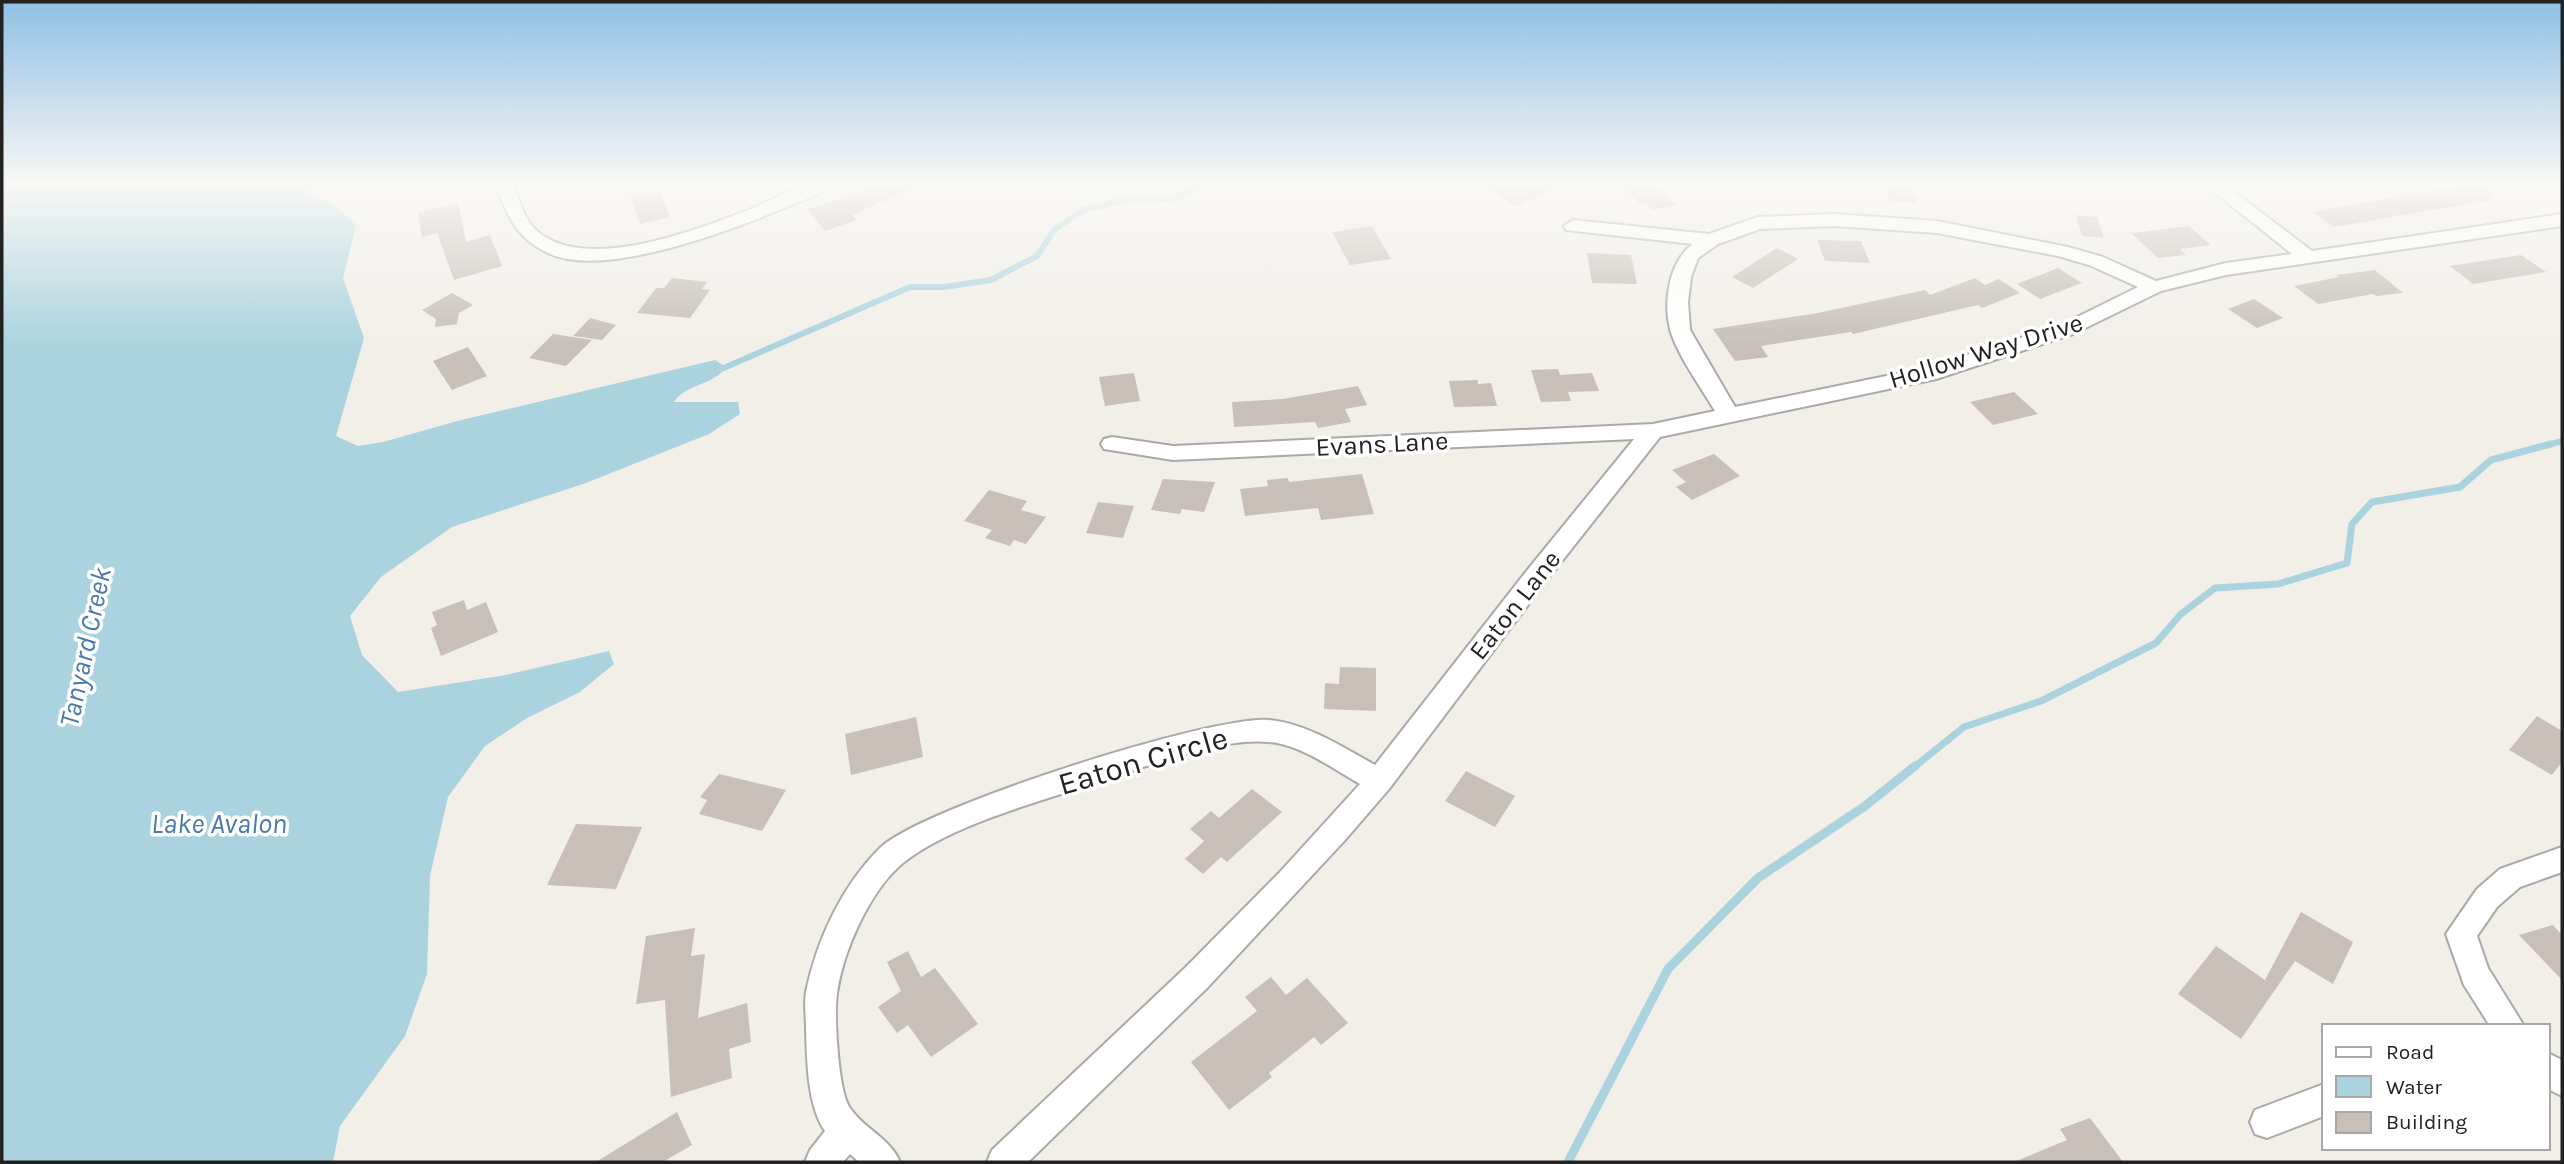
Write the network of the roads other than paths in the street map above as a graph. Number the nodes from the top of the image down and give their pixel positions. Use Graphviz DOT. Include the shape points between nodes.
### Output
graph roads {
  1 [pos="534,238"];
  2 [pos="685,238"];
  3 [pos="1694,238"];
  4 [pos="1715,238"];
  5 [pos="1994,238"];
  6 [pos="2283,238"];
  7 [pos="2444,238"];
  8 [pos="1710,240"];
  9 [pos="2306,256"];
  10 [pos="2154,287"];
  11 [pos="1730,417"];
  12 [pos="1653,431"];
  13 [pos="1112,444"];
  14 [pos="1379,781"];
  15 [pos="2562,859"];
  16 [pos="2507,1024"];
  17 [pos="2322,1101"];
  18 [pos="2267,1122"];
  19 [pos="848,1129"];
  20 [pos="822,1162"];
  21 [pos="883,1162"];
  22 [pos="1004,1162"];
  1 -- 2 [label="street" via="546,246 600,255 666,246"];
  3 -- 8 [label="street"];
  4 -- 8 [label="street"];
  5 -- 10 [label="street" via="2073,254"];
  6 -- 9 [label="street"];
  7 -- 9 [label="street, Hollow Way Drive"];
  8 -- 11 [label="street" via="1690,255 1681,277 1680,330"];
  9 -- 10 [label="street, Hollow Way Drive"];
  10 -- 11 [label="street, Hollow Way Drive" via="2066,330 1929,374"];
  11 -- 12 [label="street, Hollow Way Drive"];
  12 -- 13 [label="street, Evans Lane" via="1173,453"];
  12 -- 14 [label="street, Eaton Lane"];
  14 -- 19 [label="street, Eaton Circle" via="1305,740 1269,732 1230,733 1011,799 919,838 892,855 860,894 837,939 821,994 823,1072 835,1117"];
  14 -- 22 [label="street" via="1318,854"];
  15 -- 16 [label="street" via="2510,878 2487,898 2461,934 2475,975"];
  17 -- 18 [label="street"];
  19 -- 20 [label="street"];
  19 -- 21 [label="street, Eaton Circle"];
}
